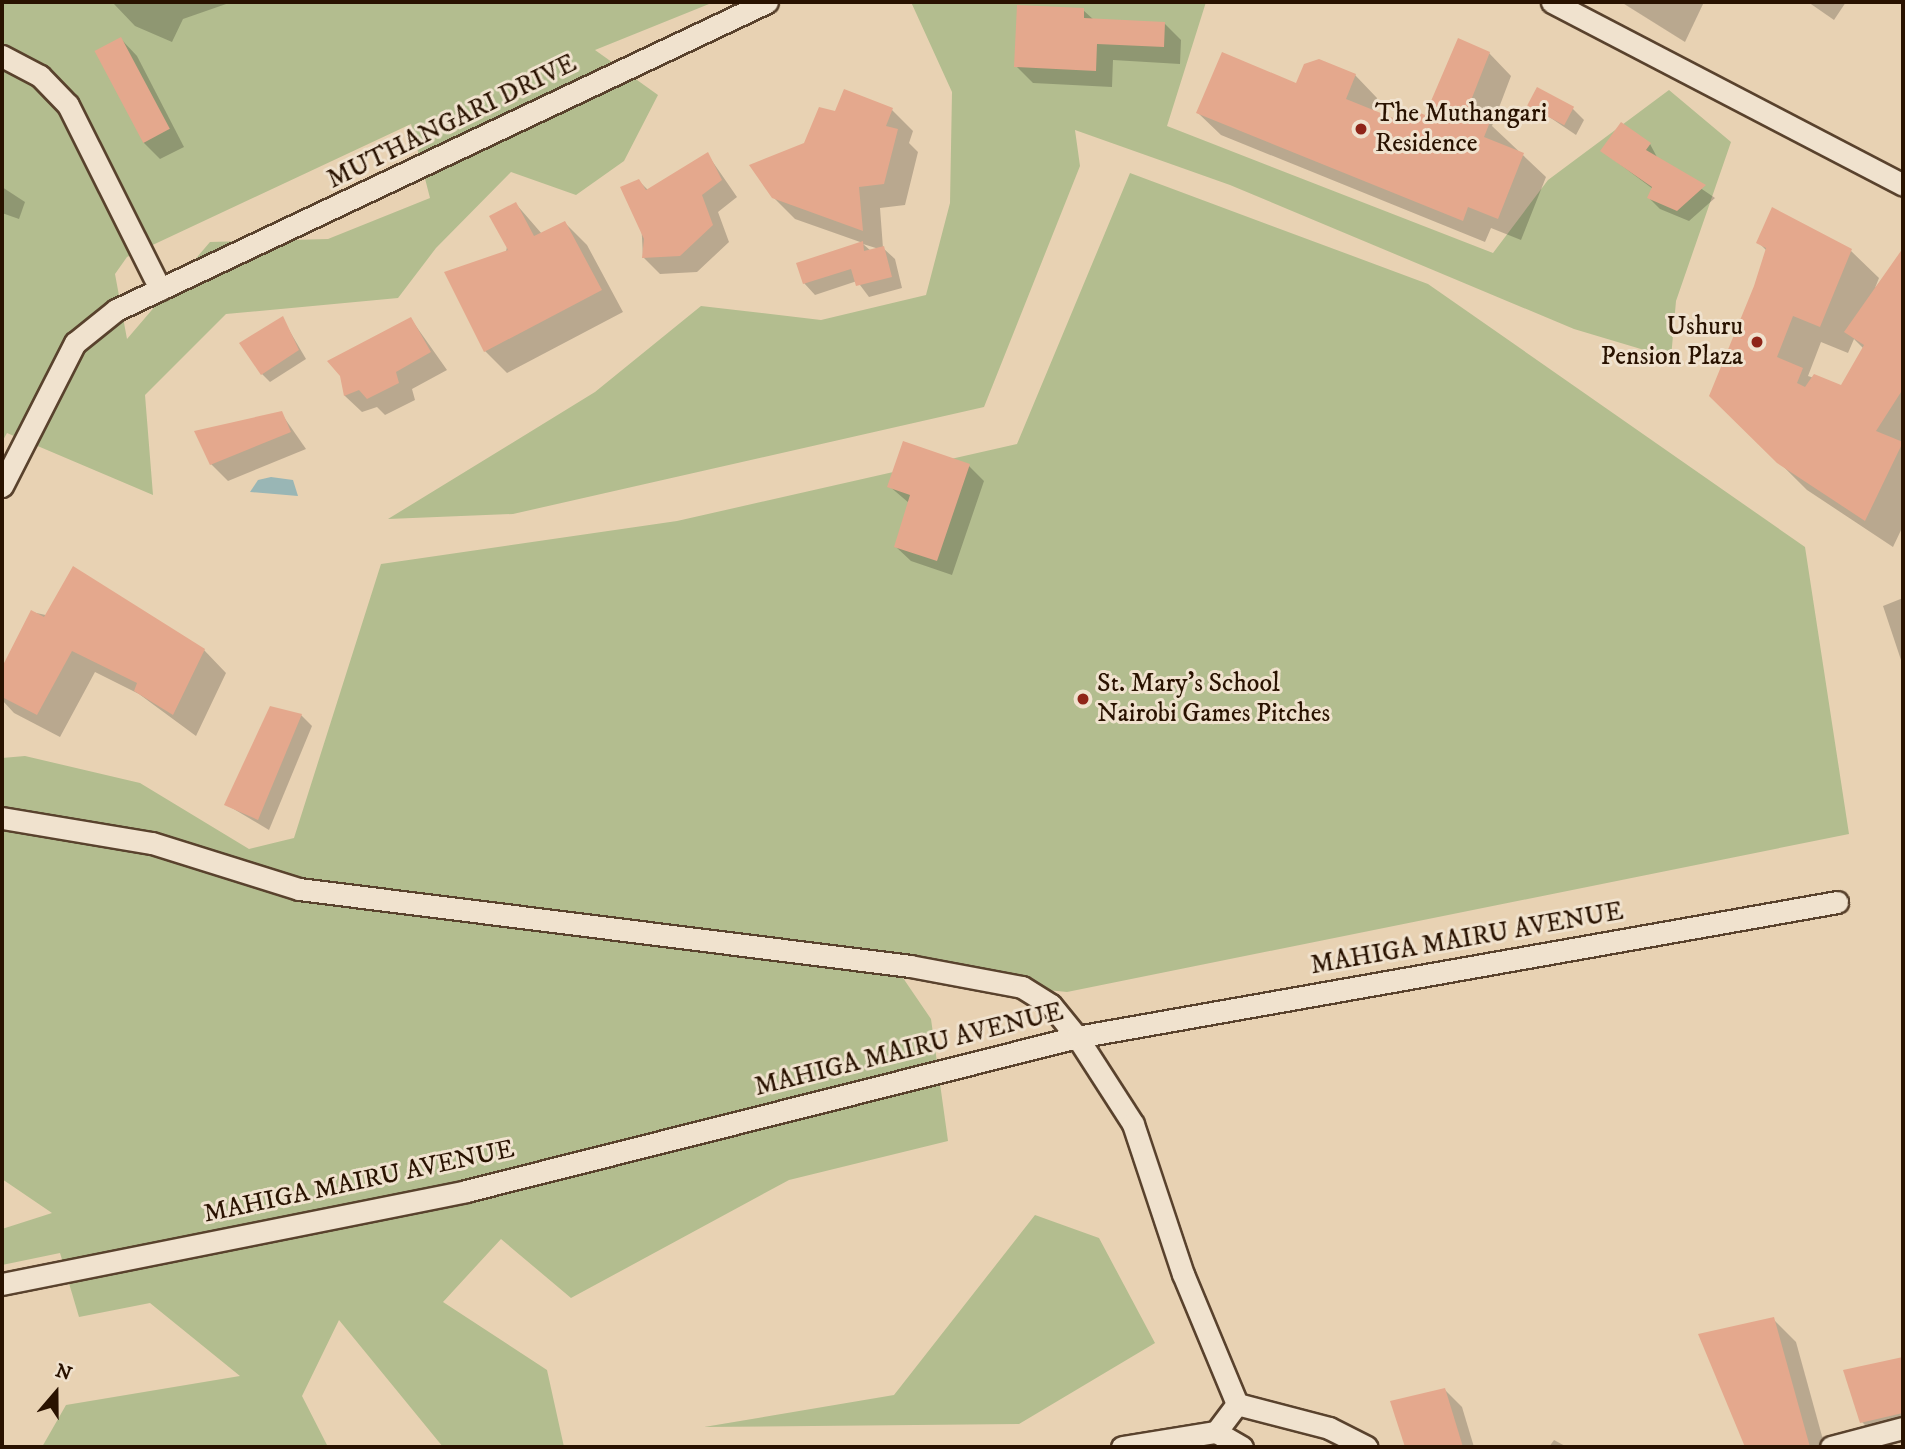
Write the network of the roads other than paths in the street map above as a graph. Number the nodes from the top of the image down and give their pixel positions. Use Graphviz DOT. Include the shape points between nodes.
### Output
graph roads {
  1 [pos="767,2"];
  2 [pos="1552,2"];
  3 [pos="2,56"];
  4 [pos="1903,185"];
  5 [pos="160,289"];
  6 [pos="2,486"];
  7 [pos="2,818"];
  8 [pos="1837,902"];
  9 [pos="1077,1037"];
  10 [pos="2,1284"];
  11 [pos="1237,1404"];
  12 [pos="1903,1428"];
  13 [pos="1216,1432"];
  14 [pos="1122,1447"];
  15 [pos="1242,1447"];
  16 [pos="1367,1447"];
  17 [pos="1831,1447"];
  1 -- 5 [label="street, MUTHANGARI DRIVE"];
  2 -- 4 [label="street"];
  3 -- 5 [label="street" via="40,76 68,105"];
  5 -- 6 [label="street, MUTHANGARI DRIVE" via="116,310 75,343"];
  7 -- 9 [label="street" via="152,842 313,892 787,950 1022,987 1051,1005"];
  8 -- 9 [label="street, MAHIGA MAIRU AVENUE"];
  9 -- 10 [label="street, MAHIGA MAIRU AVENUE" via="466,1191"];
  9 -- 11 [label="street" via="1133,1124 1183,1274"];
  11 -- 13 [label="street"];
  11 -- 16 [label="street" via="1329,1428"];
  12 -- 17 [label="street"];
  13 -- 14 [label="street"];
  13 -- 15 [label="street"];
}
